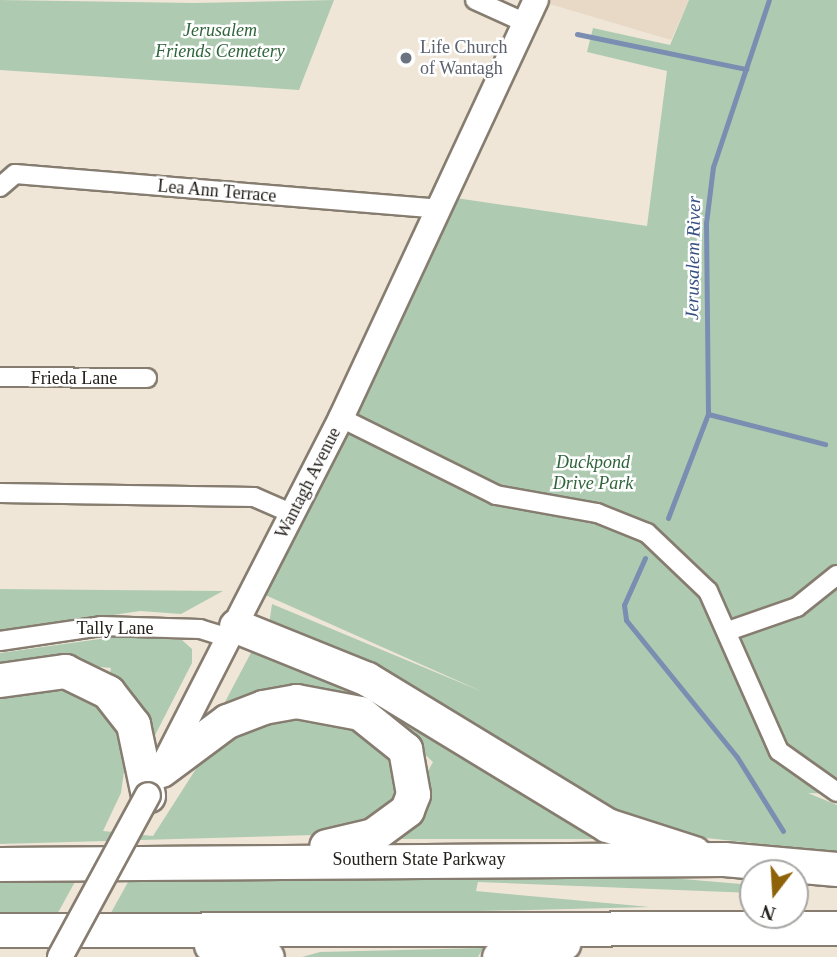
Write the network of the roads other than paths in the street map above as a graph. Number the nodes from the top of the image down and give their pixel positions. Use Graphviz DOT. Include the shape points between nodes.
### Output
graph roads {
  1 [pos="475,0"];
  2 [pos="537,0"];
  3 [pos="526,23"];
  4 [pos="0,187"];
  5 [pos="439,209"];
  6 [pos="0,377"];
  7 [pos="147,378"];
  8 [pos="341,418"];
  9 [pos="0,493"];
  10 [pos="291,513"];
  11 [pos="837,575"];
  12 [pos="728,631"];
  13 [pos="232,632"];
  14 [pos="0,641"];
  15 [pos="0,680"];
  16 [pos="154,782"];
  17 [pos="837,792"];
  18 [pos="189,859"];
  19 [pos="713,859"];
  20 [pos="0,864"];
  21 [pos="837,869"];
  22 [pos="837,928"];
  23 [pos="115,930"];
  24 [pos="9,931"];
  25 [pos="60,957"];
  26 [pos="267,957"];
  27 [pos="499,957"];
  1 -- 3 [label="street"];
  2 -- 3 [label="main road, Wantagh Avenue"];
  3 -- 5 [label="main road, Wantagh Avenue"];
  4 -- 5 [label="street, Lea Ann Terrace" via="15,174"];
  5 -- 8 [label="main road, Wantagh Avenue"];
  6 -- 7 [label="street, Frieda Lane"];
  8 -- 10 [label="main road, Wantagh Avenue"];
  8 -- 12 [label="street" via="496,495 597,513 648,533 690,566"];
  9 -- 10 [label="street" via="254,497"];
  10 -- 13 [label="main road, Wantagh Avenue"];
  11 -- 12 [label="street" via="797,607"];
  12 -- 17 [label="street" via="779,751"];
  13 -- 14 [label="street, Tally Lane" via="101,626"];
  13 -- 16 [label="main road, Wantagh Avenue"];
  13 -- 19 [label="highway" via="367,679 607,825"];
  15 -- 16 [label="highway" via="65,671 108,692 132,724"];
  16 -- 18 [label="highway" via="227,720 296,701 332,704 383,725 405,749 412,769 407,810 373,835 320,848"];
  16 -- 25 [label="main road, Wantagh Avenue, bridge"];
  18 -- 19 [label="highway, Southern State Parkway"];
  18 -- 20 [label="highway, Southern State Parkway"];
  19 -- 21 [label="highway, Southern State Parkway"];
  22 -- 23 [label="highway"];
  22 -- 27 [label="highway" via="758,939 536,944"];
  23 -- 24 [label="highway"];
  23 -- 26 [label="highway"];
}
